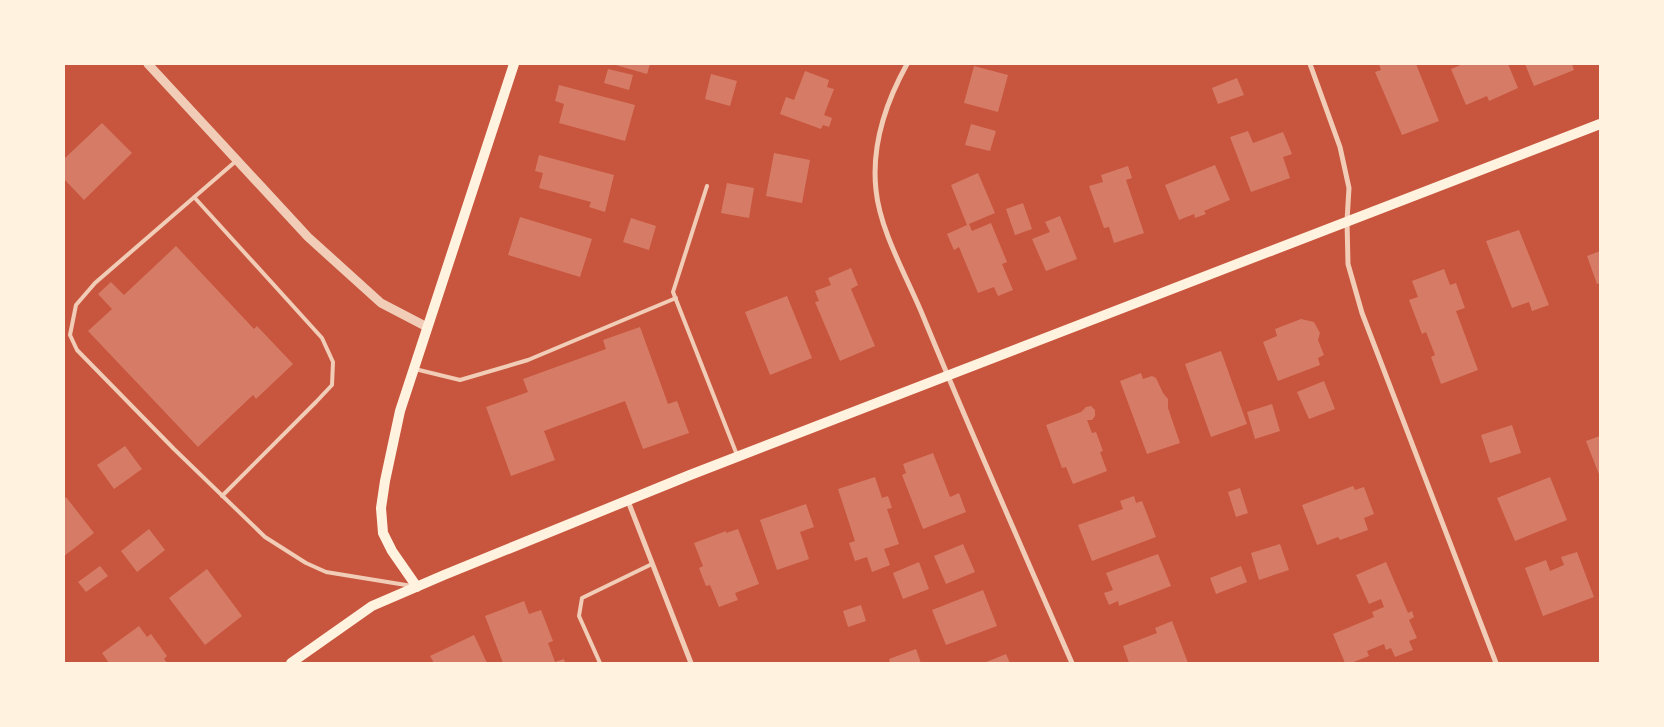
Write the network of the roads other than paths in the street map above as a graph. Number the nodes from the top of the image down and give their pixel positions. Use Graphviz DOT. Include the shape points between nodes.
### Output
graph roads {
  1 [pos="148,64"];
  2 [pos="514,64"];
  3 [pos="907,64"];
  4 [pos="1310,64"];
  5 [pos="1600,124"];
  6 [pos="237,160"];
  7 [pos="707,186"];
  8 [pos="194,197"];
  9 [pos="1348,221"];
  10 [pos="676,298"];
  11 [pos="428,327"];
  12 [pos="414,369"];
  13 [pos="948,376"];
  14 [pos="738,457"];
  15 [pos="222,496"];
  16 [pos="628,500"];
  17 [pos="652,564"];
  18 [pos="417,587"];
  19 [pos="291,663"];
  20 [pos="600,663"];
  21 [pos="691,663"];
  22 [pos="1072,663"];
  23 [pos="1496,663"];
  1 -- 6 [label="street"];
  2 -- 11 [label="main road"];
  3 -- 13 [label="street" via="884,114 875,157 878,206 886,232"];
  4 -- 9 [label="street" via="1340,146 1349,188"];
  5 -- 9 [label="main road"];
  6 -- 8 [label="lane"];
  6 -- 11 [label="street" via="308,237 381,304"];
  7 -- 10 [label="lane" via="673,292"];
  8 -- 15 [label="lane" via="322,338 332,362 332,385"];
  8 -- 15 [label="lane" via="95,283 76,305 70,335 77,350"];
  9 -- 13 [label="main road"];
  9 -- 23 [label="street" via="1348,264 1362,313"];
  10 -- 12 [label="lane" via="528,360 460,380"];
  10 -- 14 [label="lane"];
  11 -- 12 [label="main road"];
  12 -- 18 [label="main road" via="398,420 380,508 383,533 392,552"];
  13 -- 14 [label="main road"];
  13 -- 22 [label="street"];
  14 -- 16 [label="main road"];
  15 -- 18 [label="lane" via="265,537 306,563 326,572"];
  16 -- 17 [label="street"];
  16 -- 18 [label="main road"];
  17 -- 20 [label="lane" via="582,598 579,616"];
  17 -- 21 [label="street"];
  18 -- 19 [label="main road" via="372,606"];
}
